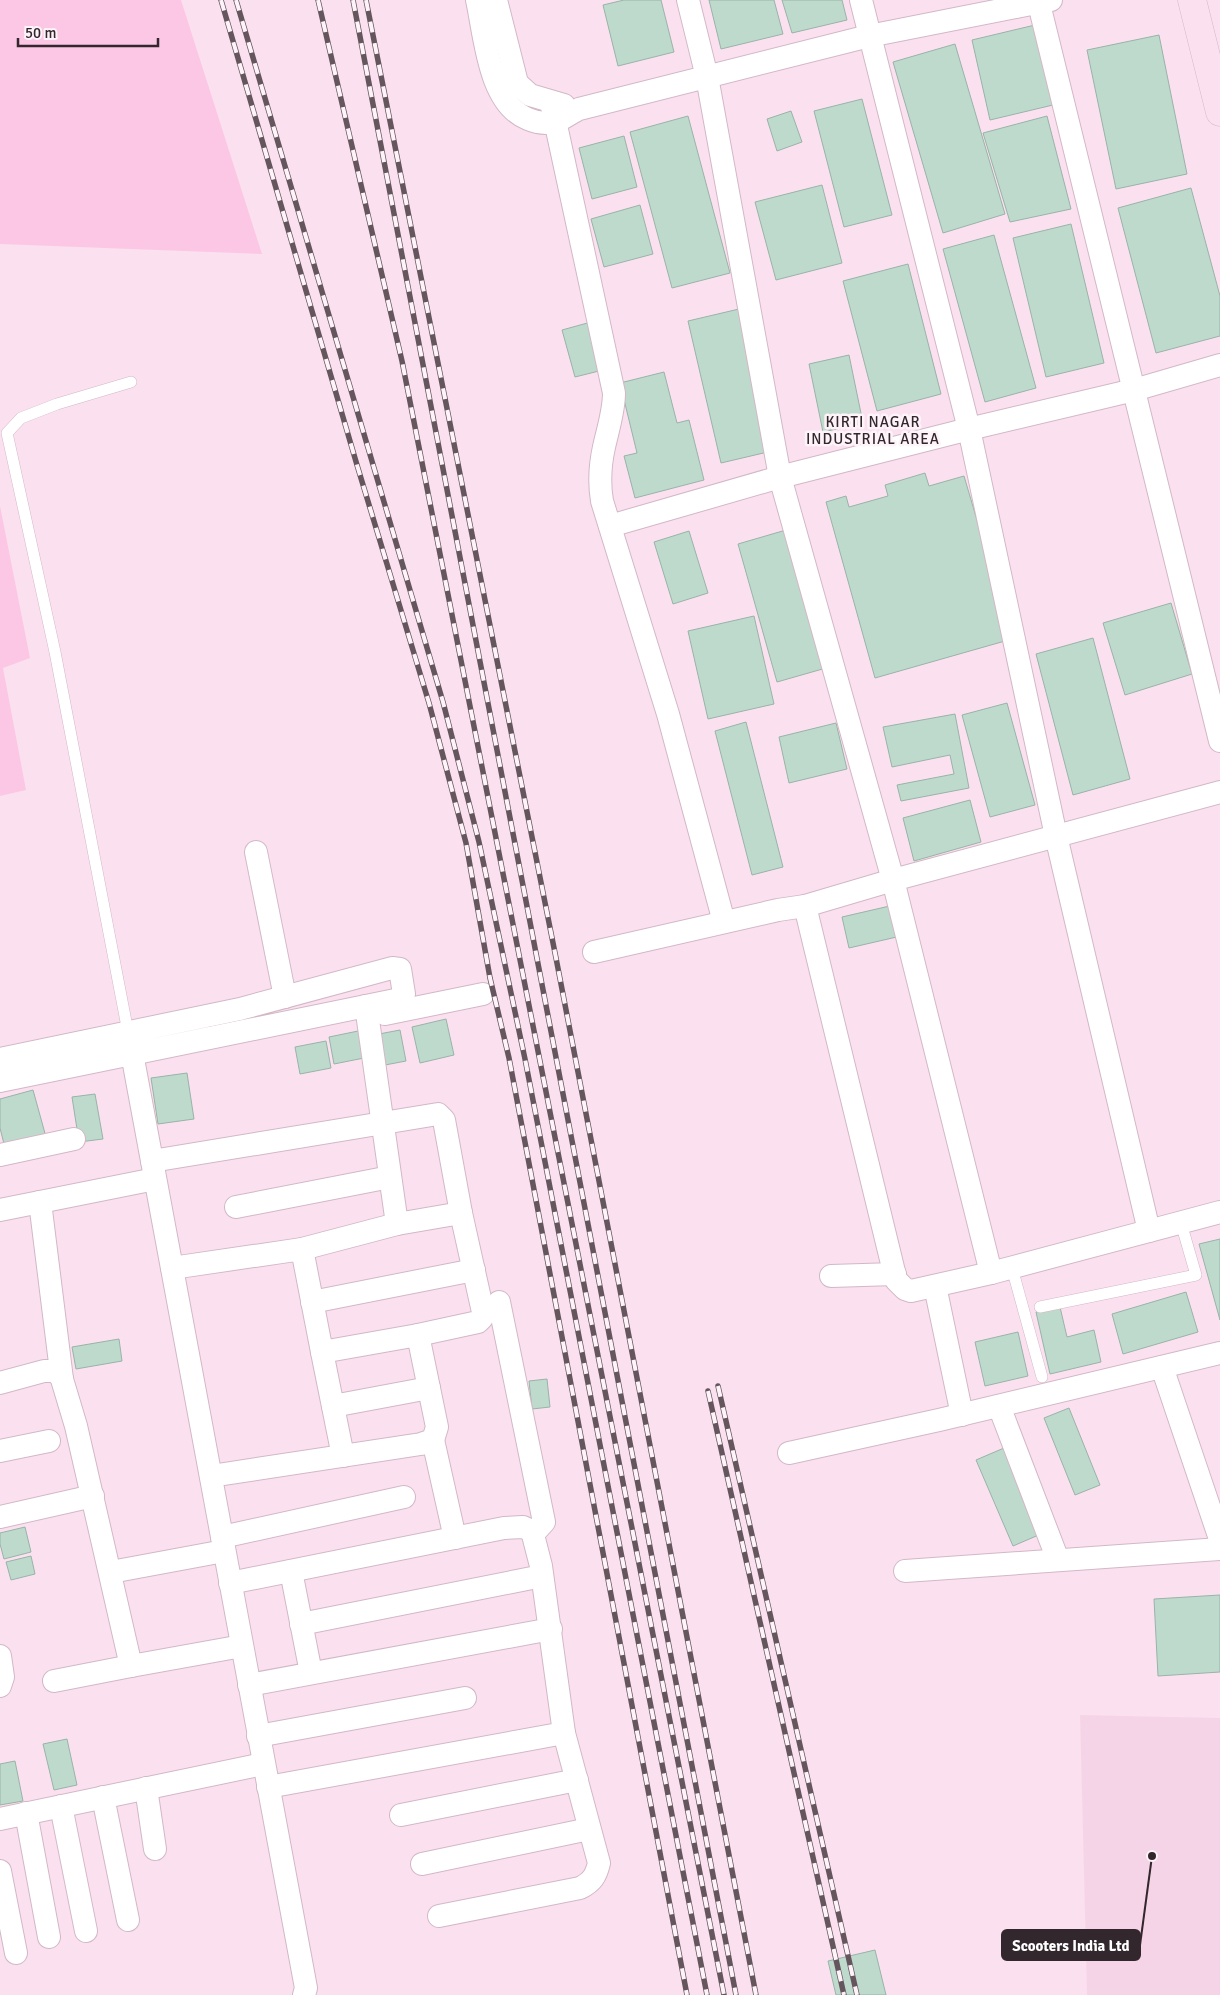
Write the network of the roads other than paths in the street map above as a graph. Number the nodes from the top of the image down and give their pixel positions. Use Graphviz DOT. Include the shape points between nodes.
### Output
graph roads {
  1 [pos="477,0"];
  2 [pos="496,0"];
  3 [pos="688,0"];
  4 [pos="861,0"];
  5 [pos="1192,0"];
  6 [pos="1042,1"];
  7 [pos="869,36"];
  8 [pos="707,77"];
  9 [pos="553,112"];
  10 [pos="1220,112"];
  11 [pos="1220,365"];
  12 [pos="131,382"];
  13 [pos="1134,390"];
  14 [pos="969,429"];
  15 [pos="780,477"];
  16 [pos="610,526"];
  17 [pos="1220,741"];
  18 [pos="1220,792"];
  19 [pos="1056,836"];
  20 [pos="256,852"];
  21 [pos="893,880"];
  22 [pos="805,906"];
  23 [pos="724,922"];
  24 [pos="594,952"];
  25 [pos="484,994"];
  26 [pos="285,997"];
  27 [pos="367,1012"];
  28 [pos="128,1032"];
  29 [pos="132,1054"];
  30 [pos="0,1058"];
  31 [pos="0,1081"];
  32 [pos="382,1123"];
  33 [pos="74,1139"];
  34 [pos="0,1155"];
  35 [pos="153,1170"];
  36 [pos="390,1177"];
  37 [pos="40,1202"];
  38 [pos="236,1207"];
  39 [pos="0,1210"];
  40 [pos="1220,1212"];
  41 [pos="461,1213"];
  42 [pos="1181,1223"];
  43 [pos="397,1224"];
  44 [pos="1149,1231"];
  45 [pos="302,1249"];
  46 [pos="172,1268"];
  47 [pos="474,1270"];
  48 [pos="1002,1270"];
  49 [pos="895,1274"];
  50 [pos="831,1276"];
  51 [pos="935,1286"];
  52 [pos="312,1302"];
  53 [pos="499,1302"];
  54 [pos="1040,1307"];
  55 [pos="418,1335"];
  56 [pos="322,1352"];
  57 [pos="1220,1353"];
  58 [pos="1162,1367"];
  59 [pos="1042,1377"];
  60 [pos="62,1380"];
  61 [pos="0,1383"];
  62 [pos="429,1388"];
  63 [pos="333,1406"];
  64 [pos="999,1406"];
  65 [pos="962,1415"];
  66 [pos="433,1440"];
  67 [pos="49,1441"];
  68 [pos="0,1451"];
  69 [pos="790,1453"];
  70 [pos="343,1456"];
  71 [pos="210,1476"];
  72 [pos="93,1496"];
  73 [pos="404,1497"];
  74 [pos="0,1517"];
  75 [pos="533,1534"];
  76 [pos="455,1538"];
  77 [pos="1220,1539"];
  78 [pos="223,1544"];
  79 [pos="1220,1549"];
  80 [pos="1058,1560"];
  81 [pos="291,1571"];
  82 [pos="905,1571"];
  83 [pos="110,1572"];
  84 [pos="542,1576"];
  85 [pos="230,1583"];
  86 [pos="302,1624"];
  87 [pos="551,1630"];
  88 [pos="242,1646"];
  89 [pos="0,1656"];
  90 [pos="131,1666"];
  91 [pos="311,1673"];
  92 [pos="54,1681"];
  93 [pos="249,1685"];
  94 [pos="0,1686"];
  95 [pos="465,1698"];
  96 [pos="564,1733"];
  97 [pos="258,1736"];
  98 [pos="263,1764"];
  99 [pos="577,1780"];
  100 [pos="268,1787"];
  101 [pos="146,1788"];
  102 [pos="103,1797"];
  103 [pos="61,1806"];
  104 [pos="26,1813"];
  105 [pos="401,1815"];
  106 [pos="0,1819"];
  107 [pos="590,1828"];
  108 [pos="155,1849"];
  109 [pos="422,1864"];
  110 [pos="0,1871"];
  111 [pos="439,1916"];
  112 [pos="128,1920"];
  113 [pos="86,1931"];
  114 [pos="49,1937"];
  115 [pos="16,1953"];
  116 [pos="304,1995"];
  1 -- 9 [label="street" via="501,96 514,112 540,124"];
  2 -- 9 [label="street" via="517,83"];
  3 -- 8 [label="street"];
  4 -- 7 [label="street"];
  5 -- 10 [label="main road"];
  6 -- 7 [label="street"];
  6 -- 13 [label="street"];
  7 -- 8 [label="street"];
  7 -- 14 [label="street"];
  8 -- 9 [label="street" via="579,109"];
  8 -- 15 [label="street"];
  9 -- 16 [label="street" via="614,393 600,473 602,501"];
  11 -- 13 [label="street"];
  12 -- 28 [label="lane" via="21,418 7,433 55,652"];
  13 -- 14 [label="street"];
  13 -- 17 [label="street"];
  14 -- 15 [label="street"];
  14 -- 19 [label="street"];
  15 -- 16 [label="street"];
  15 -- 21 [label="street"];
  16 -- 23 [label="street" via="668,714"];
  18 -- 19 [label="street"];
  19 -- 21 [label="street"];
  19 -- 44 [label="street"];
  20 -- 26 [label="street"];
  21 -- 22 [label="street"];
  21 -- 48 [label="street"];
  22 -- 23 [label="street"];
  22 -- 49 [label="street"];
  23 -- 24 [label="street"];
  25 -- 27 [label="street"];
  26 -- 27 [label="street" via="392,968 400,969 403,997"];
  26 -- 28 [label="street"];
  27 -- 29 [label="street"];
  27 -- 32 [label="street"];
  28 -- 29 [label="street"];
  28 -- 30 [label="street"];
  29 -- 31 [label="street"];
  29 -- 35 [label="street"];
  32 -- 35 [label="street"];
  32 -- 36 [label="street"];
  32 -- 41 [label="street" via="428,1115 441,1116"];
  33 -- 34 [label="street"];
  35 -- 37 [label="street"];
  35 -- 46 [label="street"];
  36 -- 38 [label="street"];
  36 -- 43 [label="street"];
  37 -- 39 [label="street"];
  37 -- 60 [label="street"];
  40 -- 42 [label="street"];
  41 -- 43 [label="street"];
  41 -- 47 [label="street"];
  42 -- 44 [label="street"];
  42 -- 54 [label="lane" via="1196,1275"];
  43 -- 45 [label="street"];
  44 -- 48 [label="street"];
  45 -- 46 [label="street"];
  45 -- 52 [label="street"];
  46 -- 71 [label="street"];
  47 -- 52 [label="street"];
  47 -- 55 [label="street" via="482,1318 465,1326"];
  48 -- 51 [label="street"];
  48 -- 59 [label="lane"];
  49 -- 50 [label="street"];
  49 -- 51 [label="street" via="900,1285 911,1291"];
  51 -- 65 [label="street"];
  52 -- 56 [label="street"];
  53 -- 75 [label="street" via="544,1522"];
  55 -- 56 [label="street"];
  55 -- 62 [label="street"];
  56 -- 63 [label="street"];
  57 -- 58 [label="street"];
  58 -- 64 [label="street"];
  58 -- 77 [label="street"];
  60 -- 61 [label="street" via="54,1370"];
  60 -- 72 [label="street"];
  62 -- 63 [label="street"];
  62 -- 66 [label="street" via="437,1427"];
  63 -- 70 [label="street"];
  64 -- 65 [label="street"];
  64 -- 80 [label="street"];
  65 -- 69 [label="street"];
  66 -- 70 [label="street"];
  66 -- 76 [label="street"];
  67 -- 68 [label="street"];
  70 -- 71 [label="street"];
  71 -- 78 [label="street"];
  72 -- 74 [label="street"];
  72 -- 83 [label="street"];
  73 -- 78 [label="street"];
  75 -- 76 [label="street" via="523,1528 514,1528"];
  75 -- 84 [label="street"];
  76 -- 81 [label="street"];
  78 -- 83 [label="street"];
  78 -- 85 [label="street"];
  79 -- 80 [label="street"];
  80 -- 82 [label="street"];
  81 -- 85 [label="street"];
  81 -- 86 [label="street"];
  83 -- 90 [label="street"];
  84 -- 86 [label="street"];
  84 -- 87 [label="street"];
  85 -- 88 [label="street"];
  86 -- 91 [label="street"];
  87 -- 91 [label="street"];
  87 -- 96 [label="street"];
  88 -- 90 [label="street"];
  88 -- 93 [label="street"];
  89 -- 94 [label="street" via="3,1677"];
  90 -- 92 [label="street"];
  91 -- 93 [label="street"];
  93 -- 97 [label="street"];
  95 -- 97 [label="street"];
  96 -- 99 [label="street"];
  96 -- 100 [label="street"];
  97 -- 98 [label="street"];
  98 -- 100 [label="street"];
  98 -- 101 [label="street"];
  99 -- 105 [label="street"];
  99 -- 107 [label="street"];
  100 -- 116 [label="street" via="306,1988"];
  101 -- 102 [label="street"];
  101 -- 108 [label="street"];
  102 -- 103 [label="street"];
  102 -- 112 [label="street"];
  103 -- 104 [label="street"];
  103 -- 113 [label="street"];
  104 -- 106 [label="street"];
  104 -- 114 [label="street"];
  107 -- 109 [label="street"];
  107 -- 111 [label="street" via="599,1863 590,1883 580,1888"];
  110 -- 115 [label="street"];
}
